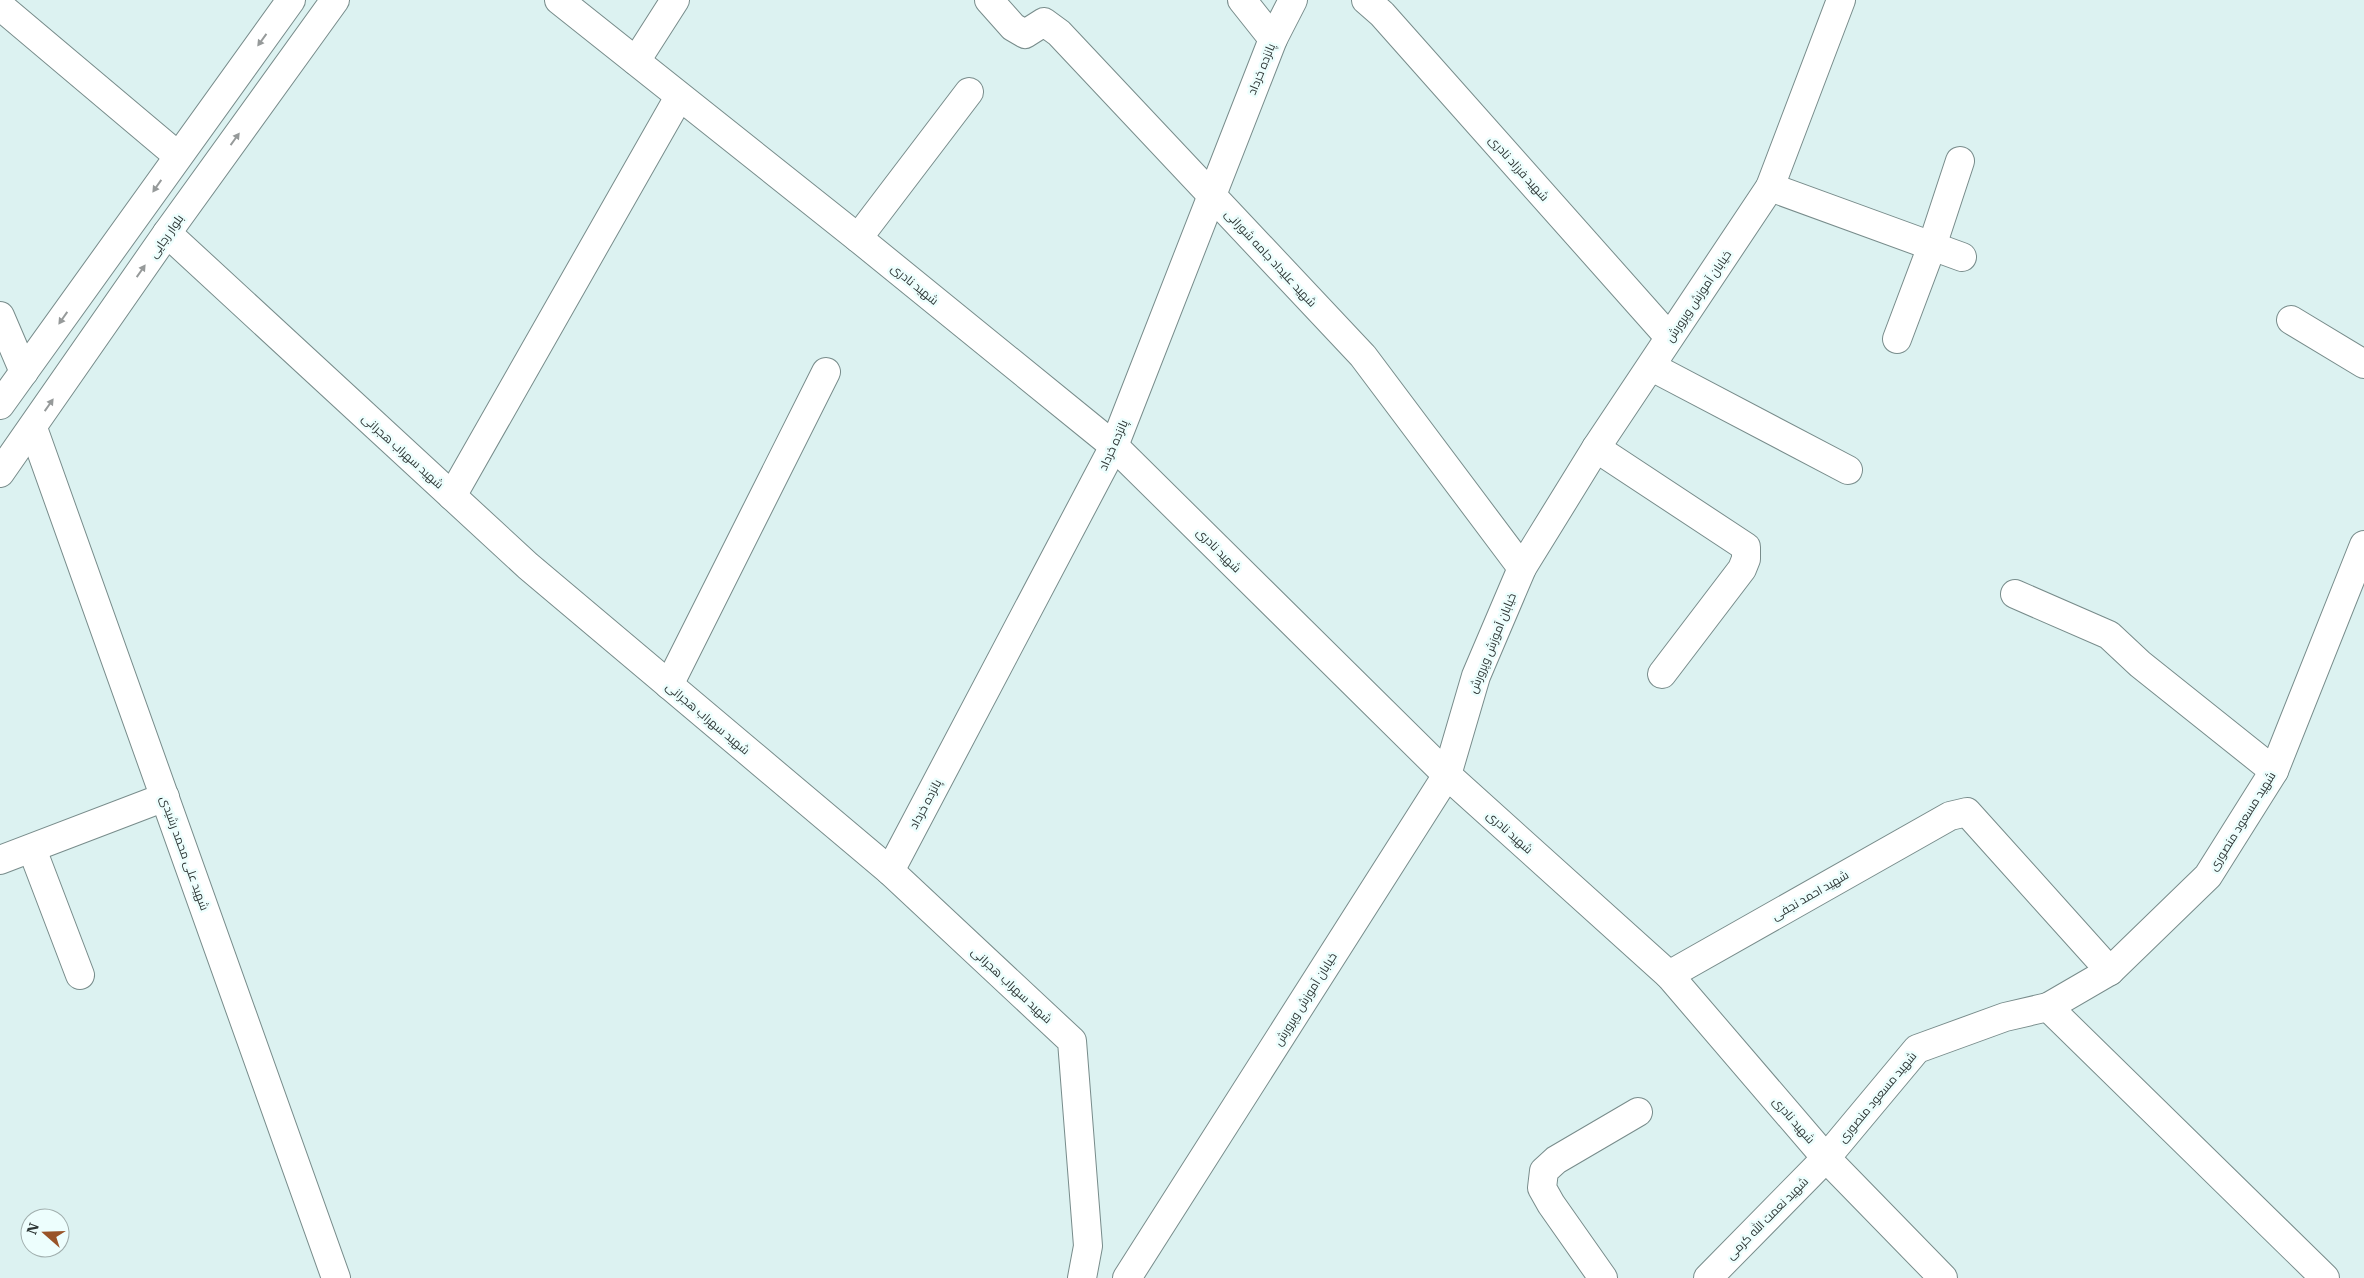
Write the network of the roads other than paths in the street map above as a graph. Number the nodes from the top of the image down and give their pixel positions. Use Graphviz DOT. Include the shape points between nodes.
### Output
graph roads {
  1 [pos="290,0"];
  2 [pos="336,0"];
  3 [pos="559,0"];
  4 [pos="675,0"];
  5 [pos="989,0"];
  6 [pos="1242,0"];
  7 [pos="1293,0"];
  8 [pos="1841,0"];
  9 [pos="1382,5"];
  10 [pos="0,6"];
  11 [pos="1273,39"];
  12 [pos="636,61"];
  13 [pos="970,92"];
  14 [pos="679,97"];
  15 [pos="178,156"];
  16 [pos="1960,161"];
  17 [pos="1770,187"];
  18 [pos="1212,194"];
  19 [pos="167,234"];
  20 [pos="858,238"];
  21 [pos="1932,246"];
  22 [pos="1962,257"];
  23 [pos="0,316"];
  24 [pos="2291,320"];
  25 [pos="1670,337"];
  26 [pos="1897,339"];
  27 [pos="2364,364"];
  28 [pos="1652,367"];
  29 [pos="24,372"];
  30 [pos="826,372"];
  31 [pos="0,405"];
  32 [pos="33,428"];
  33 [pos="1114,446"];
  34 [pos="1596,448"];
  35 [pos="1848,470"];
  36 [pos="0,473"];
  37 [pos="452,496"];
  38 [pos="2364,545"];
  39 [pos="1522,568"];
  40 [pos="2014,594"];
  41 [pos="1662,674"];
  42 [pos="669,684"];
  43 [pos="2274,771"];
  44 [pos="1447,775"];
  45 [pos="164,797"];
  46 [pos="32,849"];
  47 [pos="0,860"];
  48 [pos="890,871"];
  49 [pos="2110,970"];
  50 [pos="80,974"];
  51 [pos="1669,975"];
  52 [pos="2048,1007"];
  53 [pos="1638,1112"];
  54 [pos="1826,1158"];
  55 [pos="336,1278"];
  56 [pos="1082,1278"];
  57 [pos="1127,1278"];
  58 [pos="1603,1278"];
  59 [pos="1708,1278"];
  60 [pos="1943,1278"];
  61 [pos="2325,1278"];
  1 -- 15 [label="street, one-way"];
  19 -- 2 [label="street, بلوار رجایی, one-way"];
  3 -- 12 [label="street, شهید نادری"];
  4 -- 12 [label="street"];
  5 -- 18 [label="street, شهید علیداد جامه شورانی" via="1025,34 1044,22 1059,33"];
  6 -- 11 [label="street"];
  7 -- 11 [label="street, پانزده خرداد"];
  8 -- 17 [label="street, خیابان آموزش وپرورش"];
  9 -- 25 [label="street, شهید فرزاد نادری"];
  10 -- 15 [label="street"];
  11 -- 18 [label="street, پانزده خرداد"];
  12 -- 14 [label="street, شهید نادری"];
  13 -- 20 [label="street"];
  14 -- 20 [label="street, شهید نادری"];
  14 -- 37 [label="street"];
  15 -- 29 [label="street, one-way"];
  16 -- 21 [label="street"];
  17 -- 21 [label="street"];
  17 -- 25 [label="street, خیابان آموزش وپرورش"];
  18 -- 33 [label="street, پانزده خرداد"];
  18 -- 39 [label="street, شهید علیداد جامه شورانی" via="1363,356"];
  32 -- 19 [label="street, بلوار رجایی, one-way"];
  19 -- 37 [label="street, شهید سهراب هجرانی"];
  20 -- 33 [label="street, شهید نادری"];
  21 -- 22 [label="street"];
  21 -- 26 [label="street"];
  23 -- 29 [label="street"];
  24 -- 27 [label="street"];
  25 -- 28 [label="street, خیابان آموزش وپرورش"];
  28 -- 34 [label="street, خیابان آموزش وپرورش"];
  28 -- 35 [label="street"];
  29 -- 31 [label="street"];
  30 -- 42 [label="street"];
  32 -- 36 [label="street, بلوار رجایی"];
  32 -- 45 [label="street, شهید علی محمد رشیدی"];
  33 -- 44 [label="street, شهید نادری"];
  33 -- 48 [label="street, پانزده خرداد"];
  34 -- 39 [label="street, خیابان آموزش وپرورش"];
  34 -- 41 [label="street" via="1746,546 1742,569"];
  37 -- 42 [label="street, شهید سهراب هجرانی" via="528,566"];
  38 -- 43 [label="street, شهید مسعود منصوری"];
  39 -- 44 [label="street, خیابان آموزش وپرورش" via="1476,676"];
  40 -- 43 [label="street" via="2109,635 2140,664"];
  42 -- 48 [label="street, شهید سهراب هجرانی"];
  43 -- 49 [label="street, شهید مسعود منصوری" via="2208,876"];
  44 -- 51 [label="street, شهید نادری"];
  44 -- 57 [label="street, خیابان آموزش وپرورش"];
  45 -- 46 [label="street"];
  45 -- 55 [label="street, شهید علی محمد رشیدی"];
  46 -- 47 [label="street"];
  46 -- 50 [label="street"];
  48 -- 56 [label="street, شهید سهراب هجرانی" via="1072,1041 1088,1246"];
  49 -- 51 [label="street, شهید احمد نجفی" via="1967,812 1950,816"];
  49 -- 52 [label="street, شهید مسعود منصوری"];
  51 -- 54 [label="street, شهید نادری"];
  52 -- 54 [label="street, شهید مسعود منصوری" via="2005,1017 1917,1049"];
  52 -- 61 [label="street"];
  53 -- 58 [label="street" via="1544,1170 1542,1188"];
  54 -- 59 [label="street, شهید نعمت الله کرمی"];
  54 -- 60 [label="street, شهید نادری"];
}
